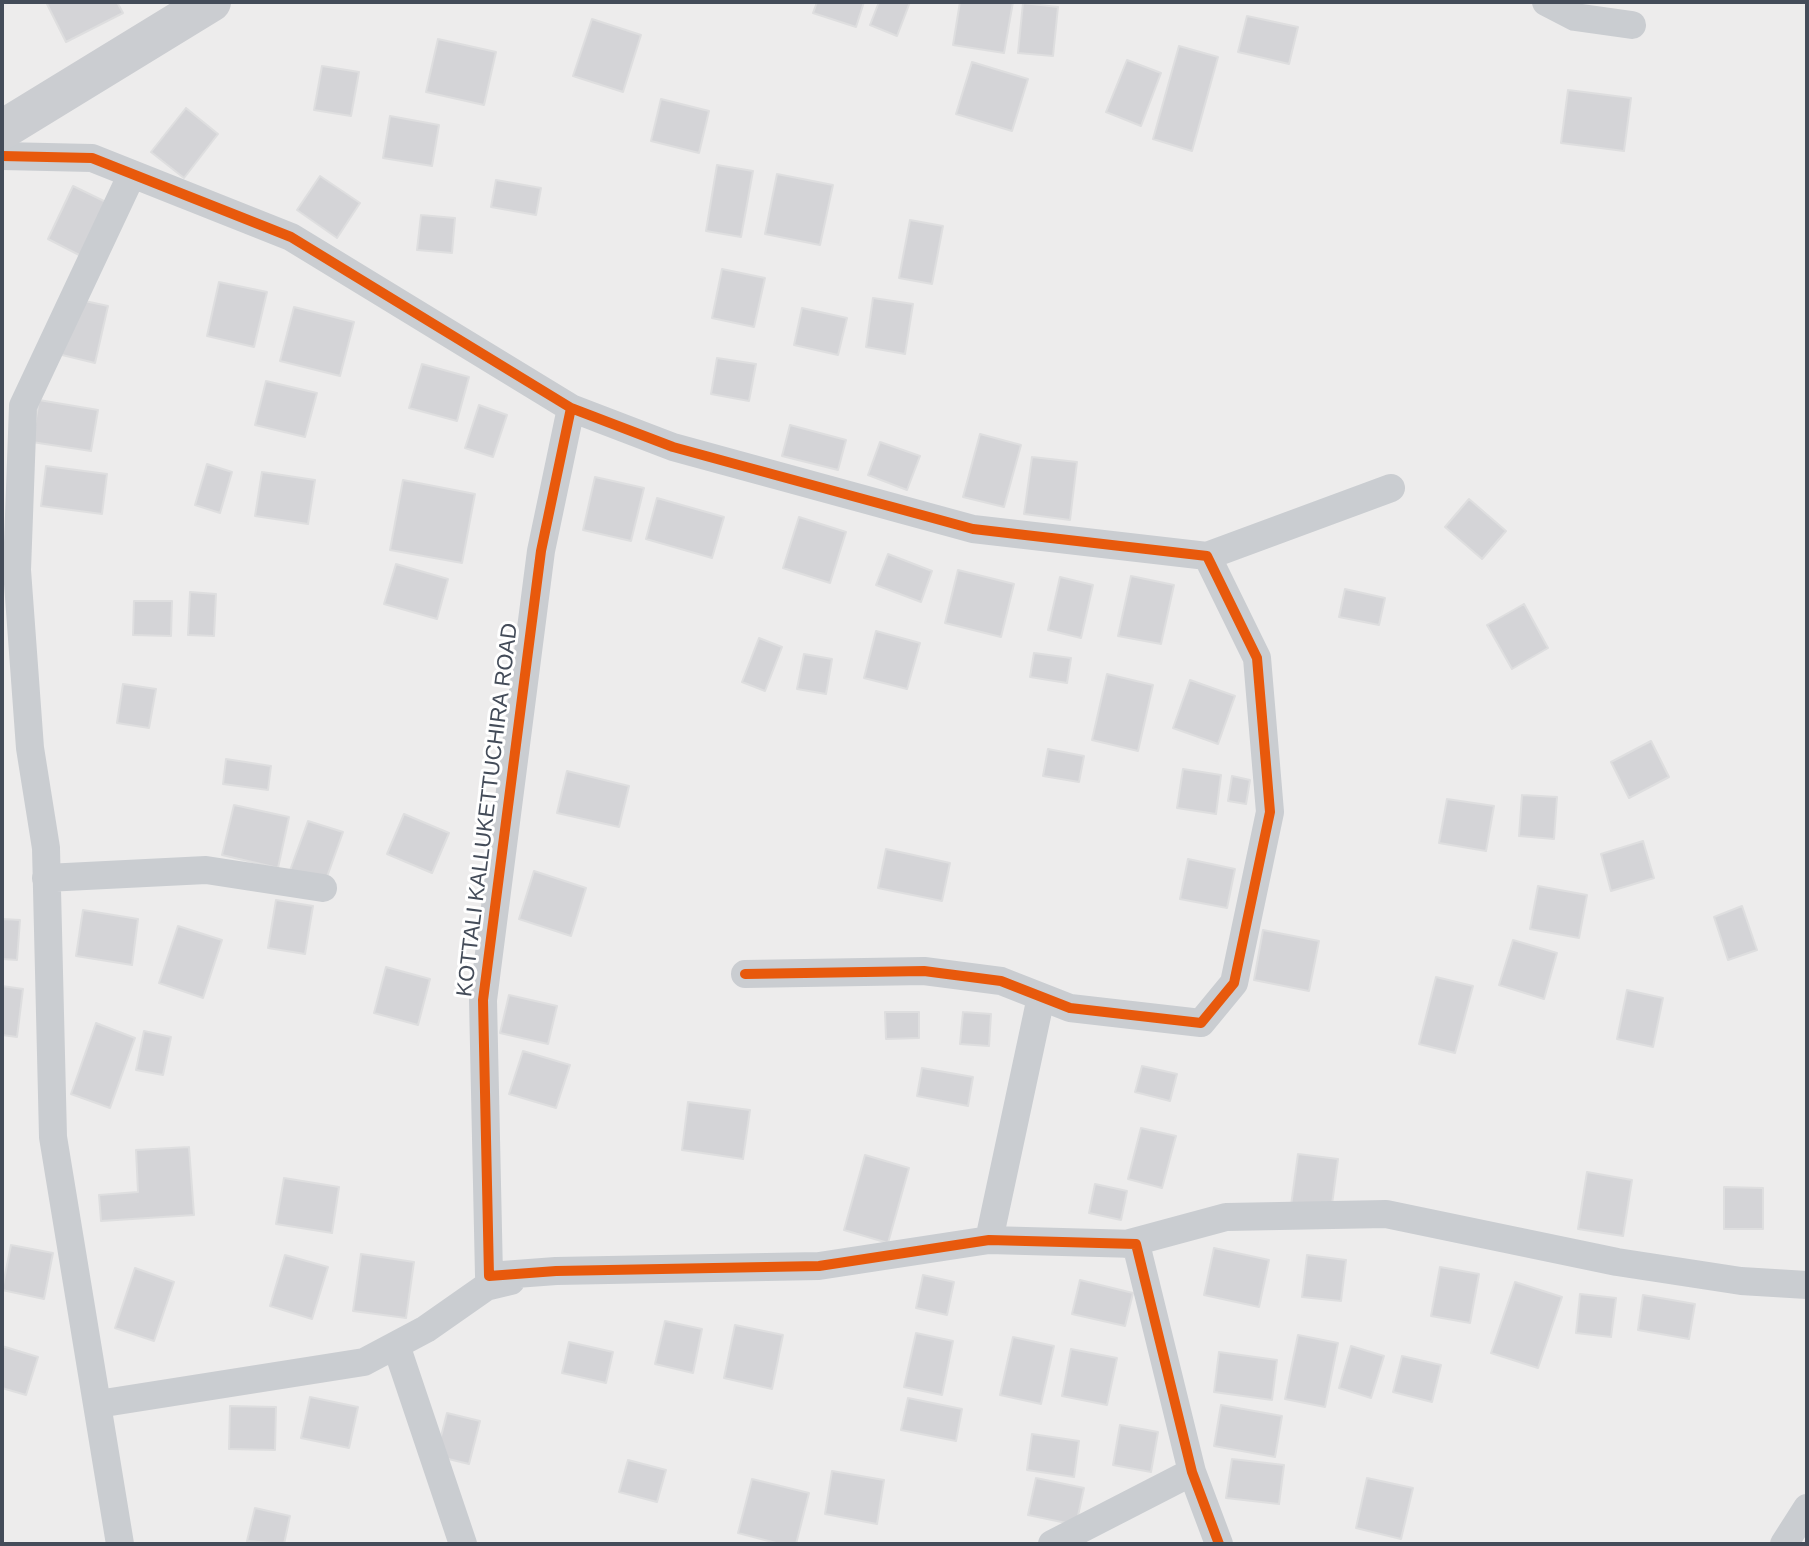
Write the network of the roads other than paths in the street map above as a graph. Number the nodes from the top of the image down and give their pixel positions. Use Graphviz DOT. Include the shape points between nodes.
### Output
graph roads {
  1 [pos="211,2"];
  2 [pos="1546,2"];
  3 [pos="1632,25"];
  4 [pos="2,130"];
  5 [pos="2,156"];
  6 [pos="132,174"];
  7 [pos="571,408"];
  8 [pos="1391,488"];
  9 [pos="1207,556"];
  10 [pos="46,878"];
  11 [pos="323,888"];
  12 [pos="745,974"];
  13 [pos="1041,997"];
  14 [pos="989,1240"];
  15 [pos="1126,1244"];
  16 [pos="556,1271"];
  17 [pos="1807,1285"];
  18 [pos="396,1345"];
  19 [pos="98,1404"];
  20 [pos="1192,1472"];
  21 [pos="1807,1508"];
  22 [pos="120,1544"];
  23 [pos="463,1544"];
  24 [pos="1052,1544"];
  25 [pos="1219,1544"];
  26 [pos="1784,1544"];
  1 -- 4 [label="main road"];
  2 -- 3 [label="street" via="1575,17"];
  5 -- 6 [label="street" via="92,158"];
  6 -- 7 [label="street" via="291,237"];
  6 -- 10 [label="street" via="23,406 17,570"];
  7 -- 9 [label="street" via="673,447 973,529"];
  7 -- 16 [label="street, KOTTALI KALLUKETTUCHIRA ROAD" via="541,551 483,1000 489,1276"];
  8 -- 9 [label="street"];
  9 -- 13 [label="street" via="1257,658 1270,812 1234,983 1201,1023 1070,1008"];
  10 -- 11 [label="street" via="206,870"];
  10 -- 19 [label="street" via="53,1137"];
  12 -- 13 [label="street" via="924,971 1001,981"];
  13 -- 14 [label="street"];
  14 -- 15 [label="street, KOTTALI KALLUKETTUCHIRA ROAD"];
  14 -- 16 [label="street, KOTTALI KALLUKETTUCHIRA ROAD" via="819,1266"];
  15 -- 17 [label="street, KOTTALI KALLUKETTUCHIRA ROAD" via="1226,1217 1386,1214 1617,1262"];
  15 -- 20 [label="street" via="1136,1244"];
  16 -- 18 [label="street" via="486,1287"];
  18 -- 19 [label="street" via="364,1362"];
  18 -- 23 [label="street"];
  19 -- 22 [label="street"];
  20 -- 24 [label="street"];
  20 -- 25 [label="street"];
  21 -- 26 [label="street"];
}
